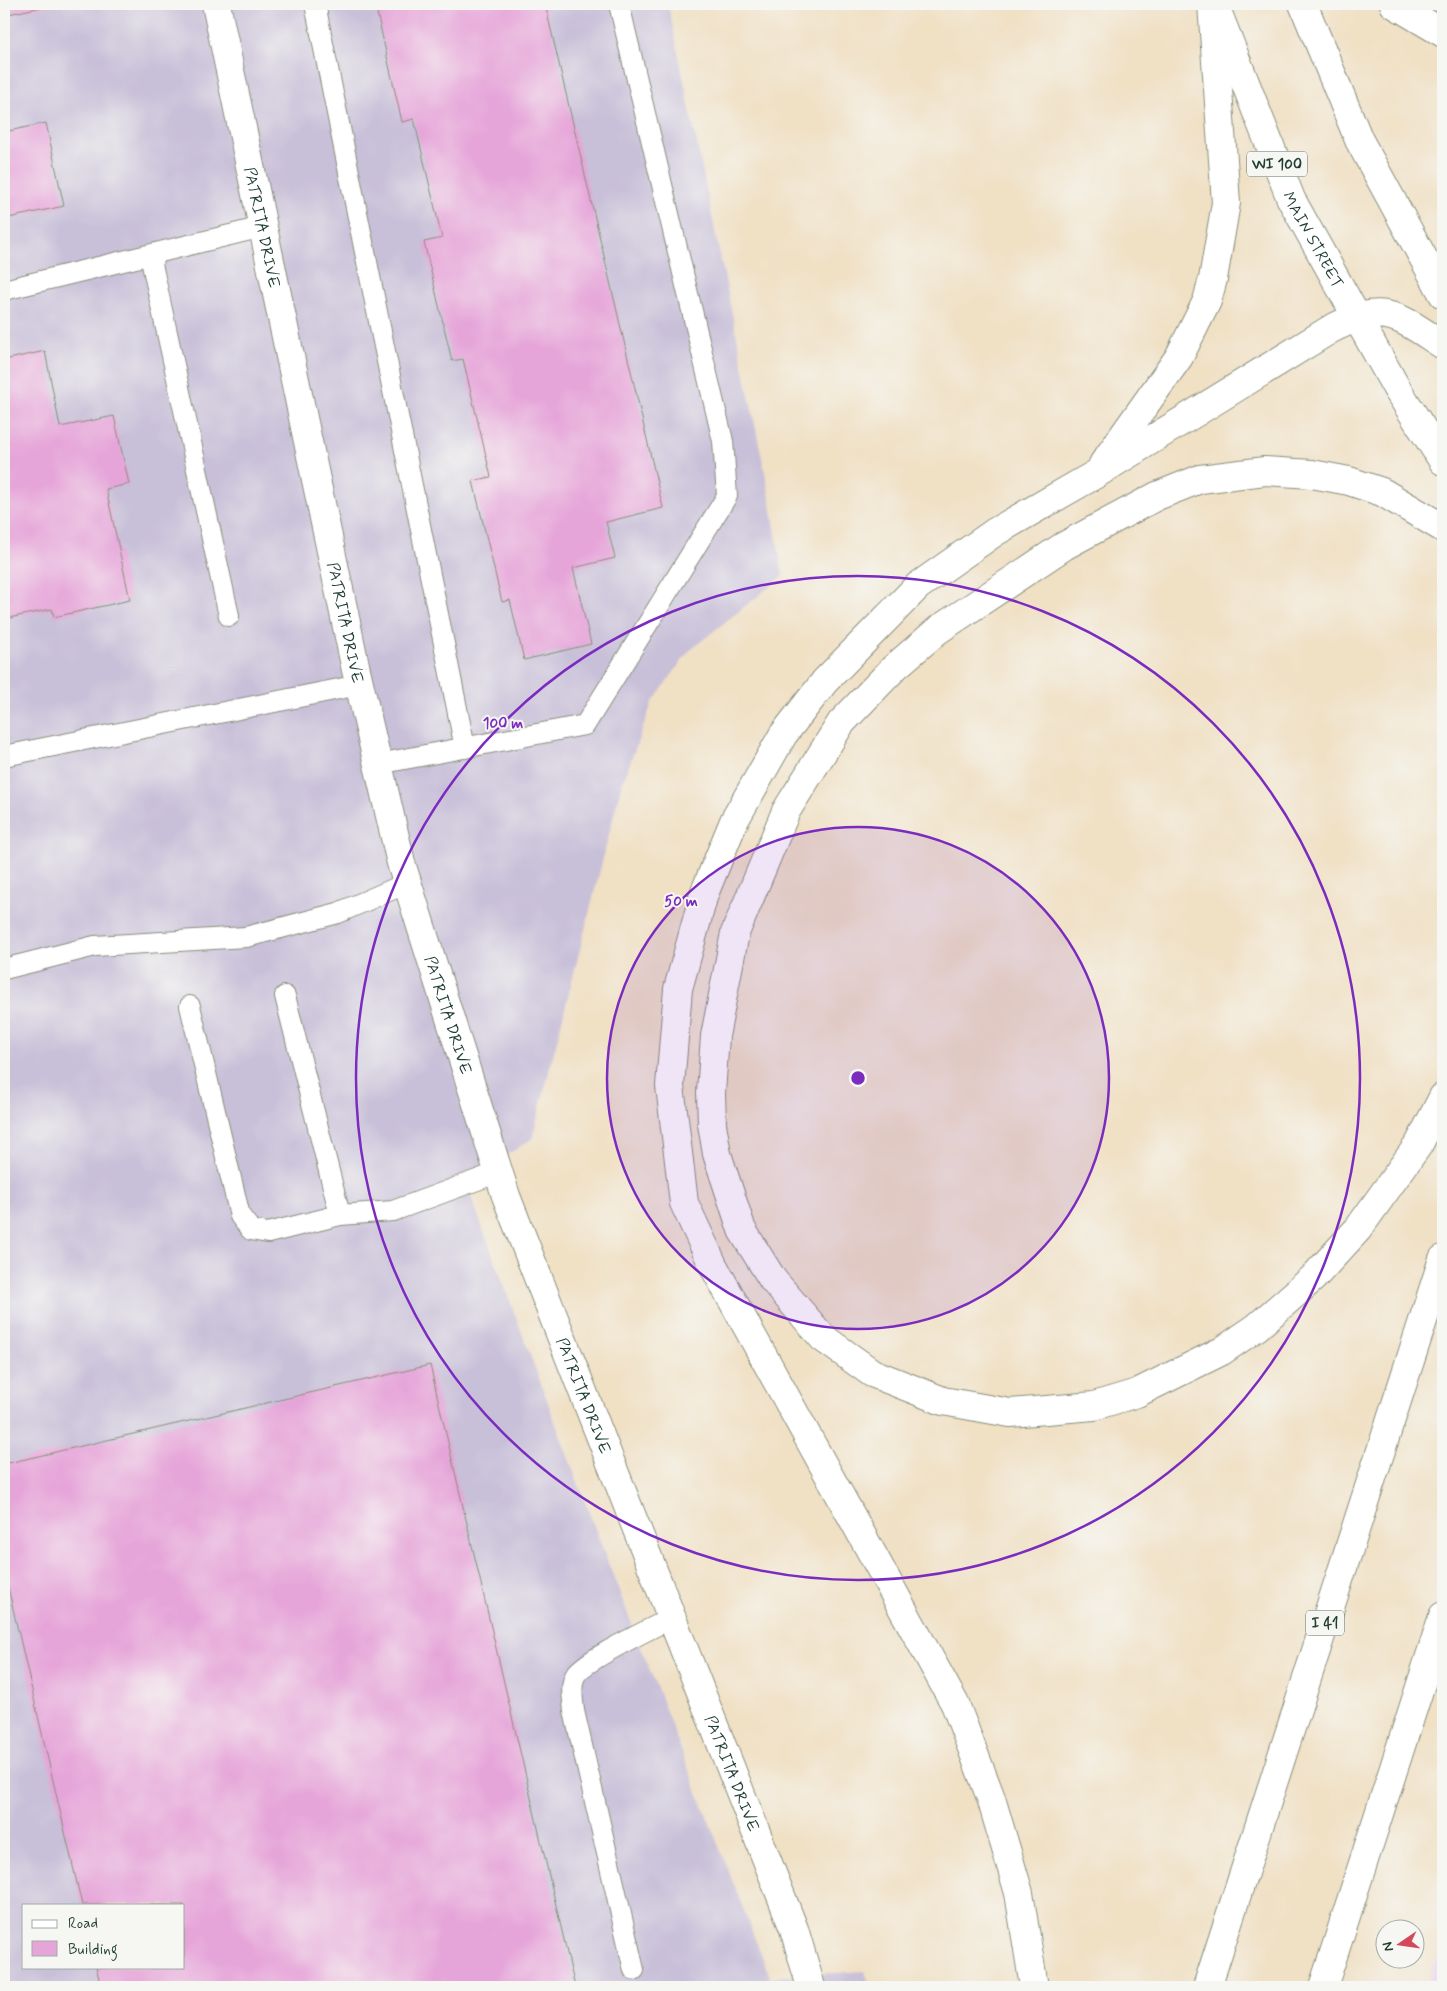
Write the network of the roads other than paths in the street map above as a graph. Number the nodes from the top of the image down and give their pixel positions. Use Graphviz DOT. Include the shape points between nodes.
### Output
graph roads {
  1 [pos="216,4"];
  2 [pos="314,4"];
  3 [pos="619,4"];
  4 [pos="1213,4"];
  5 [pos="1303,4"];
  6 [pos="1394,4"];
  7 [pos="1443,33"];
  8 [pos="263,227"];
  9 [pos="150,255"];
  10 [pos="4,290"];
  11 [pos="1443,294"];
  12 [pos="1356,317"];
  13 [pos="1443,346"];
  14 [pos="1443,461"];
  15 [pos="1096,474"];
  16 [pos="1443,528"];
  17 [pos="229,616"];
  18 [pos="359,685"];
  19 [pos="466,748"];
  20 [pos="4,756"];
  21 [pos="378,764"];
  22 [pos="408,883"];
  23 [pos="4,969"];
  24 [pos="285,996"];
  25 [pos="190,1006"];
  26 [pos="1443,1097"];
  27 [pos="499,1172"];
  28 [pos="340,1215"];
  29 [pos="1443,1259"];
  30 [pos="1443,1616"];
  31 [pos="672,1618"];
  32 [pos="634,1970"];
  33 [pos="811,1987"];
  34 [pos="1034,1987"];
  35 [pos="1208,1987"];
  36 [pos="1323,1987"];
  1 -- 8 [label="main road, PATRITA DRIVE"];
  2 -- 19 [label="lane"];
  3 -- 19 [label="lane" via="723,441 728,496 585,725"];
  4 -- 12 [label="main road, MAIN STREET / WI 100" via="1291,199"];
  4 -- 15 [label="main road" via="1226,203 1213,279 1207,301 1179,357"];
  5 -- 11 [label="main road" via="1360,140"];
  6 -- 7 [label="main road"];
  8 -- 9 [label="lane"];
  8 -- 18 [label="main road, PATRITA DRIVE"];
  9 -- 10 [label="lane"];
  9 -- 17 [label="lane"];
  12 -- 13 [label="main road" via="1389,314 1411,324"];
  12 -- 14 [label="main road, MAIN STREET / WI 100"];
  12 -- 15 [label="main road" via="1331,329"];
  15 -- 34 [label="main road" via="995,532 918,586 825,681 783,735 734,821 704,894 678,990 670,1086 684,1202 713,1265 956,1704 976,1753 1018,1893"];
  16 -- 26 [label="main road" via="1382,492 1349,481 1312,474 1265,471 1200,479 1157,496 1064,546 938,630 895,666 841,723 786,811 735,933 715,1036 711,1093 717,1154 742,1230 773,1280 823,1338 872,1373 943,1401 1010,1413 1094,1406 1137,1393 1222,1351 1257,1326 1312,1278 1358,1229 1419,1144"];
  18 -- 20 [label="lane"];
  18 -- 21 [label="main road, PATRITA DRIVE"];
  19 -- 21 [label="lane"];
  21 -- 22 [label="main road, PATRITA DRIVE"];
  22 -- 23 [label="lane" via="338,913 246,937 95,946"];
  22 -- 27 [label="main road, PATRITA DRIVE"];
  24 -- 28 [label="lane"];
  25 -- 28 [label="lane" via="240,1216 251,1230 268,1232"];
  27 -- 28 [label="lane" via="393,1211"];
  27 -- 31 [label="main road, PATRITA DRIVE"];
  29 -- 35 [label="main road, I 41"];
  30 -- 36 [label="main road"];
  31 -- 32 [label="lane" via="598,1657 576,1674 572,1689 574,1711"];
  31 -- 33 [label="main road, PATRITA DRIVE" via="794,1929"];
}
